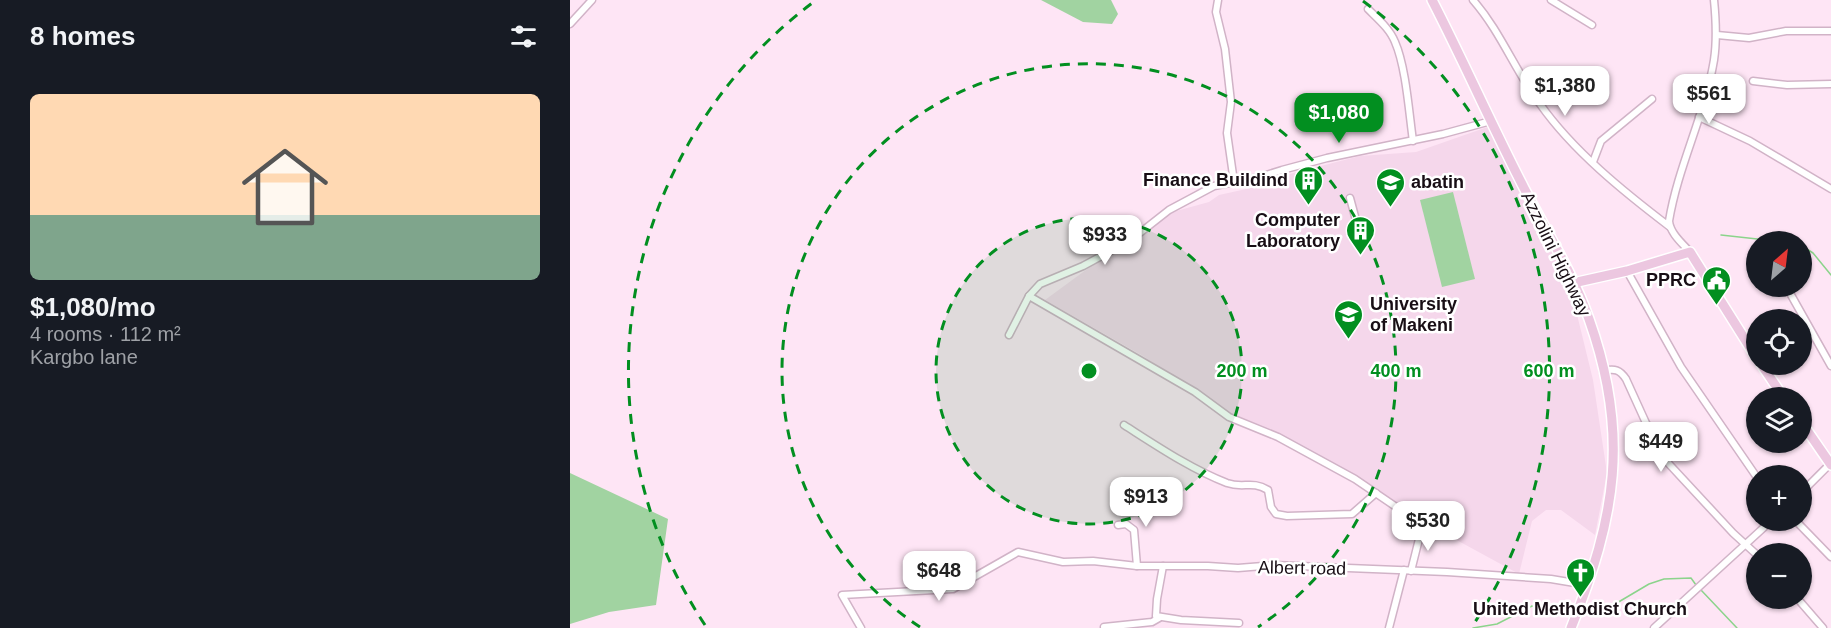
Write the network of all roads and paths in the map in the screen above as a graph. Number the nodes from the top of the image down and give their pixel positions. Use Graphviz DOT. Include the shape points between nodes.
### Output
graph roads {
  1 [pos="592,0"];
  2 [pos="1218,0"];
  3 [pos="1432,0"];
  4 [pos="1473,0"];
  5 [pos="1551,0"];
  6 [pos="1714,0"];
  7 [pos="1368,9"];
  8 [pos="570,24"];
  9 [pos="1592,25"];
  10 [pos="1831,31"];
  11 [pos="1717,35"];
  12 [pos="1753,81"];
  13 [pos="1831,84"];
  14 [pos="1652,99"];
  15 [pos="1699,117"];
  16 [pos="1491,121"];
  17 [pos="1413,141"];
  18 [pos="1593,162"];
  19 [pos="1234,182"];
  20 [pos="1831,189"];
  21 [pos="1350,198"];
  22 [pos="1670,227"];
  23 [pos="1360,235"];
  24 [pos="1690,252"];
  25 [pos="1627,271"];
  26 [pos="1573,283"];
  27 [pos="1029,296"];
  28 [pos="1792,297"];
  29 [pos="1009,335"];
  30 [pos="1746,341"];
  31 [pos="1831,366"];
  32 [pos="1603,370"];
  33 [pos="1124,425"];
  34 [pos="1812,437"];
  35 [pos="1831,464"];
  36 [pos="1748,465"];
  37 [pos="1812,482"];
  38 [pos="1376,493"];
  39 [pos="1118,525"];
  40 [pos="1760,531"];
  41 [pos="1806,531"];
  42 [pos="1747,543"];
  43 [pos="1746,544"];
  44 [pos="1831,557"];
  45 [pos="1137,566"];
  46 [pos="1163,566"];
  47 [pos="1408,571"];
  48 [pos="1587,585"];
  49 [pos="1807,609"];
  50 [pos="1159,618"];
  51 [pos="1239,623"];
  52 [pos="1104,627"];
  53 [pos="861,628"];
  54 [pos="1389,628"];
  55 [pos="1571,628"];
  56 [pos="1654,628"];
  57 [pos="1823,628"];
  1 -- 8 [label="street"];
  2 -- 19 [label="street" via="1215,12 1225,49 1231,102 1227,133"];
  3 -- 16 [label="main road, Azzolini Highway"];
  4 -- 18 [label="street" via="1502,39 1538,103"];
  5 -- 9 [label="street"];
  6 -- 11 [label="street"];
  7 -- 17 [label="street" via="1395,42"];
  10 -- 11 [label="street" via="1786,31 1749,38"];
  11 -- 15 [label="street" via="1712,72"];
  12 -- 13 [label="street"];
  14 -- 18 [label="street" via="1601,141"];
  15 -- 20 [label="street" via="1750,141"];
  15 -- 22 [label="street"];
  16 -- 17 [label="street"];
  16 -- 26 [label="main road, Azzolini Highway"];
  17 -- 19 [label="street"];
  18 -- 22 [label="street"];
  19 -- 27 [label="street" via="1214,186 1169,210 1118,247 1046,281"];
  21 -- 23 [label="street"];
  22 -- 24 [label="street"];
  24 -- 25 [label="main road"];
  24 -- 30 [label="main road"];
  25 -- 26 [label="main road"];
  25 -- 36 [label="street" via="1681,367"];
  26 -- 32 [label="main road, Azzolini Highway" via="1589,318"];
  27 -- 29 [label="street"];
  27 -- 38 [label="street" via="1195,392 1229,417 1288,442"];
  28 -- 31 [label="street"];
  32 -- 43 [label="street" via="1621,372 1669,464"];
  32 -- 48 [label="main road, Azzolini Highway" via="1613,418 1614,471 1606,524"];
  33 -- 38 [label="street" via="1225,482 1241,486 1254,483 1268,490 1276,514 1352,514"];
  34 -- 35 [label="main road"];
  35 -- 37 [label="street"];
  38 -- 47 [label="street" via="1422,527"];
  39 -- 45 [label="street" via="1134,530"];
  40 -- 42 [label="street"];
  41 -- 44 [label="street"];
  43 -- 56 [label="street"];
  45 -- 46 [label="street, Albert road"];
  45 -- 53 [label="street, Albert road" via="1063,562 1018,552 953,590 842,595"];
  46 -- 47 [label="street, Albert road" via="1274,565"];
  46 -- 50 [label="street" via="1155,612"];
  47 -- 48 [label="street, Albert road" via="1551,579"];
  47 -- 54 [label="street"];
  48 -- 55 [label="main road, Azzolini Highway"];
  49 -- 57 [label="street"];
  50 -- 51 [label="street"];
  50 -- 52 [label="street"];
}
